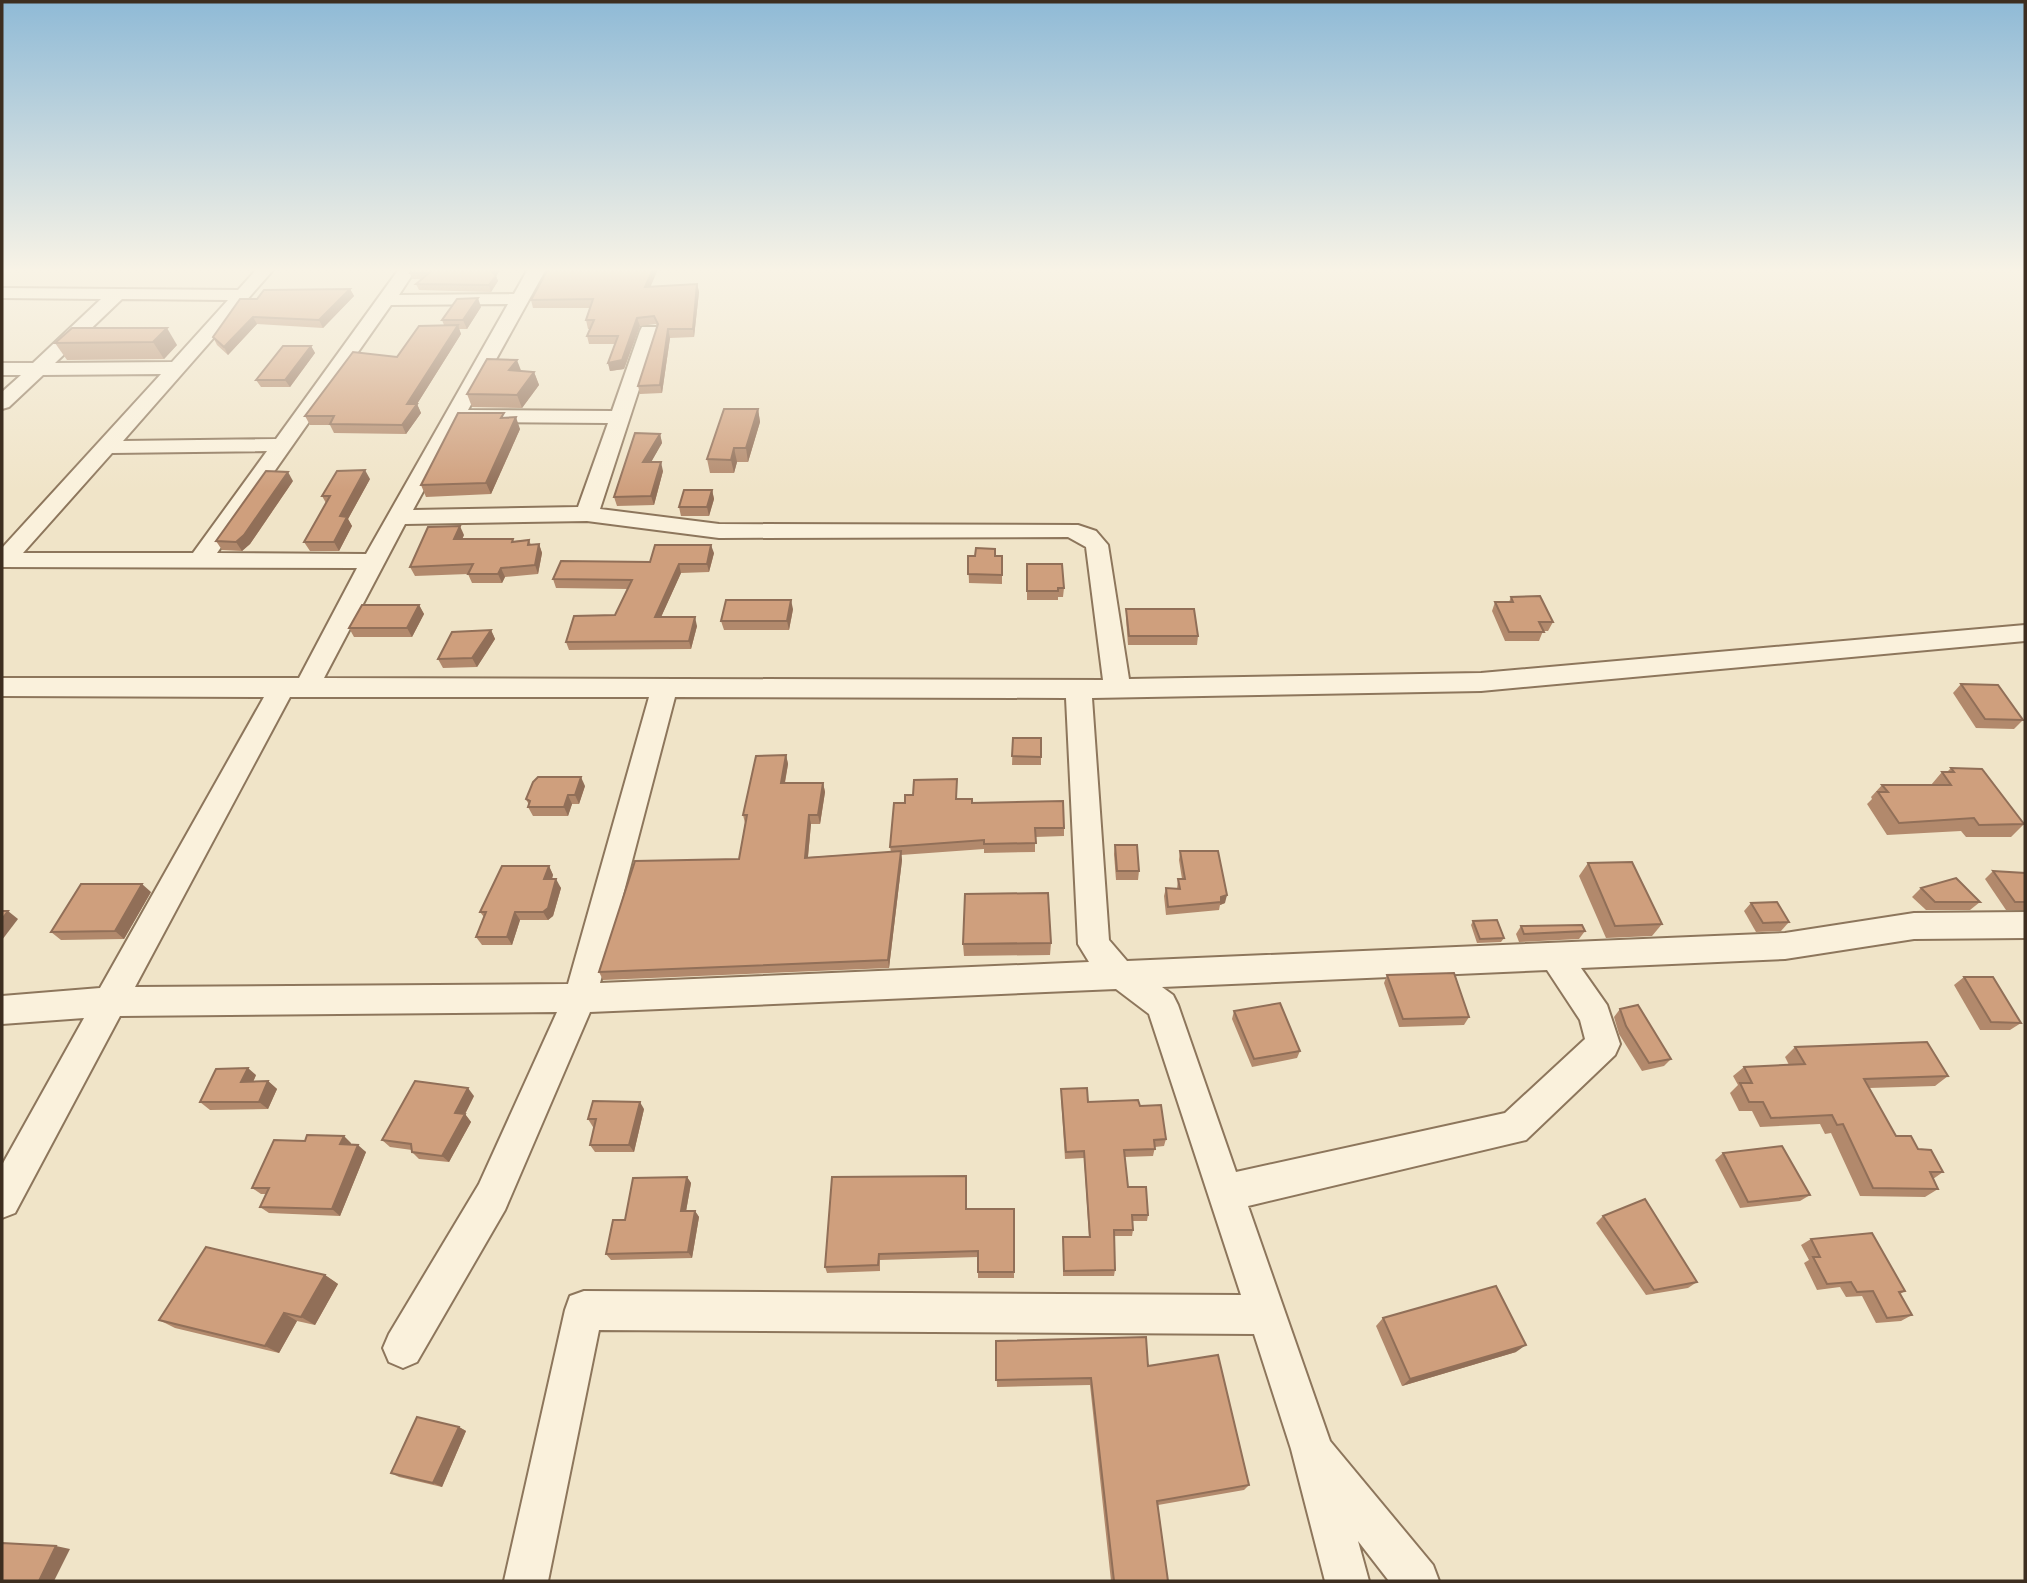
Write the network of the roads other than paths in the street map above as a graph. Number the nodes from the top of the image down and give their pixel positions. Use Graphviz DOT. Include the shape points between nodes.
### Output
graph roads {
  1 [pos="67,343"];
  2 [pos="200,343"];
  3 [pos="355,343"];
  4 [pos="496,343"];
  5 [pos="645,343"];
  6 [pos="177,368"];
  7 [pos="2,369"];
  8 [pos="39,370"];
  9 [pos="2,403"];
  10 [pos="455,416"];
  11 [pos="617,417"];
  12 [pos="282,445"];
  13 [pos="105,447"];
  14 [pos="587,514"];
  15 [pos="398,517"];
  16 [pos="3,560"];
  17 [pos="200,560"];
  18 [pos="373,561"];
  19 [pos="2025,633"];
  20 [pos="2,687"];
  21 [pos="295,687"];
  22 [pos="665,688"];
  23 [pos="1078,688"];
  24 [pos="1117,688"];
  25 [pos="2025,925"];
  26 [pos="1556,956"];
  27 [pos="1122,975"];
  28 [pos="580,998"];
  29 [pos="108,1002"];
  30 [pos="2,1010"];
  31 [pos="1224,1193"];
  32 [pos="2,1200"];
  33 [pos="1265,1315"];
  34 [pos="403,1348"];
  35 [pos="1312,1449"];
  36 [pos="526,1581"];
  37 [pos="1347,1581"];
  38 [pos="1417,1581"];
  1 -- 8 [label="street"];
  2 -- 6 [label="street"];
  3 -- 12 [label="street"];
  4 -- 10 [label="street"];
  5 -- 11 [label="street"];
  6 -- 8 [label="street"];
  6 -- 13 [label="street"];
  7 -- 8 [label="street"];
  8 -- 9 [label="street"];
  10 -- 11 [label="street"];
  10 -- 15 [label="street"];
  11 -- 14 [label="street"];
  12 -- 13 [label="street"];
  12 -- 17 [label="street"];
  13 -- 16 [label="street"];
  14 -- 15 [label="street"];
  14 -- 24 [label="street" via="719,531 1070,530 1097,545"];
  15 -- 18 [label="street"];
  16 -- 17 [label="street"];
  17 -- 18 [label="street"];
  18 -- 21 [label="street"];
  19 -- 24 [label="street" via="1481,682"];
  20 -- 21 [label="street"];
  21 -- 22 [label="street"];
  21 -- 29 [label="street"];
  22 -- 23 [label="street"];
  22 -- 28 [label="street"];
  23 -- 24 [label="street"];
  23 -- 27 [label="street" via="1094,944"];
  25 -- 26 [label="street" via="1914,926 1785,946"];
  26 -- 27 [label="street"];
  26 -- 31 [label="street" via="1595,1015 1603,1044 1514,1128"];
  27 -- 28 [label="street"];
  27 -- 31 [label="street" via="1163,1005"];
  28 -- 29 [label="street"];
  28 -- 34 [label="street" via="492,1197"];
  29 -- 30 [label="street"];
  29 -- 32 [label="street"];
  31 -- 33 [label="street"];
  33 -- 35 [label="street"];
  33 -- 36 [label="street" via="584,1310"];
  35 -- 37 [label="street"];
  35 -- 38 [label="street"];
}
